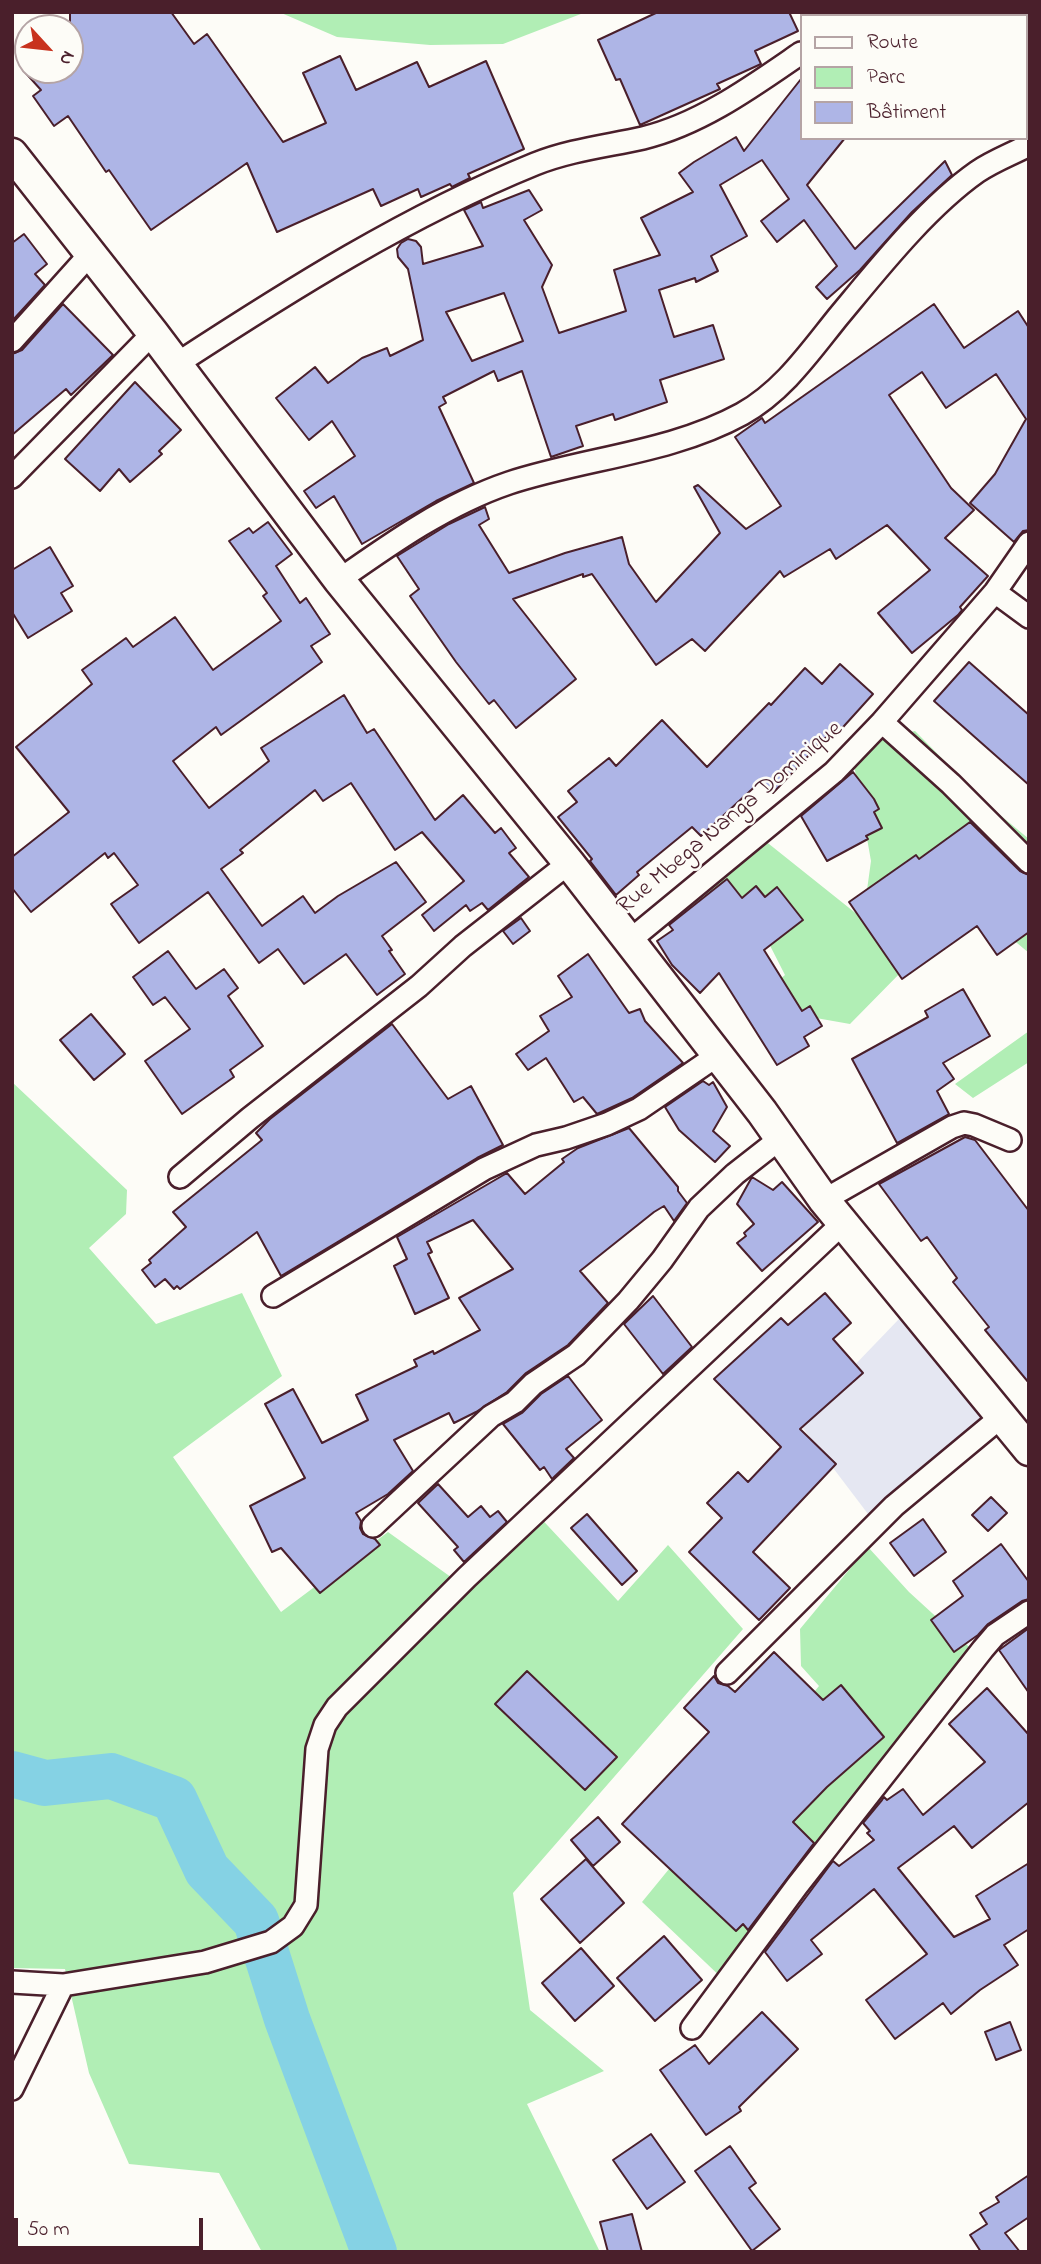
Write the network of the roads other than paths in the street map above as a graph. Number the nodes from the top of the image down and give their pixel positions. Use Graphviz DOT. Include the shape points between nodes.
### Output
graph roads {
  1 [pos="800,54"];
  2 [pos="1029,145"];
  3 [pos="12,154"];
  4 [pos="91,253"];
  5 [pos="153,333"];
  6 [pos="12,341"];
  7 [pos="175,365"];
  8 [pos="12,477"];
  9 [pos="1029,544"];
  10 [pos="339,580"];
  11 [pos="995,592"];
  12 [pos="1029,617"];
  13 [pos="882,722"];
  14 [pos="1029,862"];
  15 [pos="569,863"];
  16 [pos="629,941"];
  17 [pos="718,1055"];
  18 [pos="781,1139"];
  19 [pos="1010,1140"];
  20 [pos="180,1177"];
  21 [pos="824,1200"];
  22 [pos="843,1223"];
  23 [pos="273,1296"];
  24 [pos="1001,1417"];
  25 [pos="1026,1442"];
  26 [pos="373,1526"];
  27 [pos="1029,1612"];
  28 [pos="727,1673"];
  29 [pos="12,1982"];
  30 [pos="63,1985"];
  31 [pos="692,2028"];
  32 [pos="12,2089"];
  1 -- 7 [label="street" via="710,111 671,129 537,163 455,200 301,283"];
  2 -- 10 [label="street" via="979,171 947,196 779,388 744,413 701,433 508,484 450,508"];
  3 -- 4 [label="main road"];
  4 -- 5 [label="main road"];
  4 -- 6 [label="street"];
  5 -- 7 [label="main road"];
  5 -- 8 [label="street"];
  7 -- 10 [label="main road"];
  9 -- 11 [label="street, Rue Mbega Nanga Dominique"];
  10 -- 15 [label="main road"];
  11 -- 12 [label="street"];
  11 -- 13 [label="street, Rue Mbega Nanga Dominique"];
  13 -- 14 [label="street"];
  13 -- 16 [label="street, Rue Mbega Nanga Dominique" via="815,789"];
  15 -- 16 [label="main road"];
  15 -- 20 [label="street"];
  16 -- 17 [label="main road"];
  17 -- 18 [label="main road"];
  17 -- 23 [label="street" via="639,1109 587,1131 536,1144 484,1169"];
  18 -- 21 [label="main road"];
  18 -- 26 [label="street" via="699,1208 628,1301 576,1354 491,1416"];
  19 -- 21 [label="street" via="964,1124"];
  21 -- 22 [label="main road"];
  22 -- 24 [label="main road"];
  22 -- 30 [label="street" via="467,1577 338,1707 325,1725 317,1749 306,1905 293,1926 271,1942 205,1962"];
  24 -- 25 [label="main road"];
  24 -- 28 [label="street" via="894,1506"];
  27 -- 31 [label="street" via="983,1649"];
  29 -- 30 [label="street"];
  30 -- 32 [label="street"];
}
